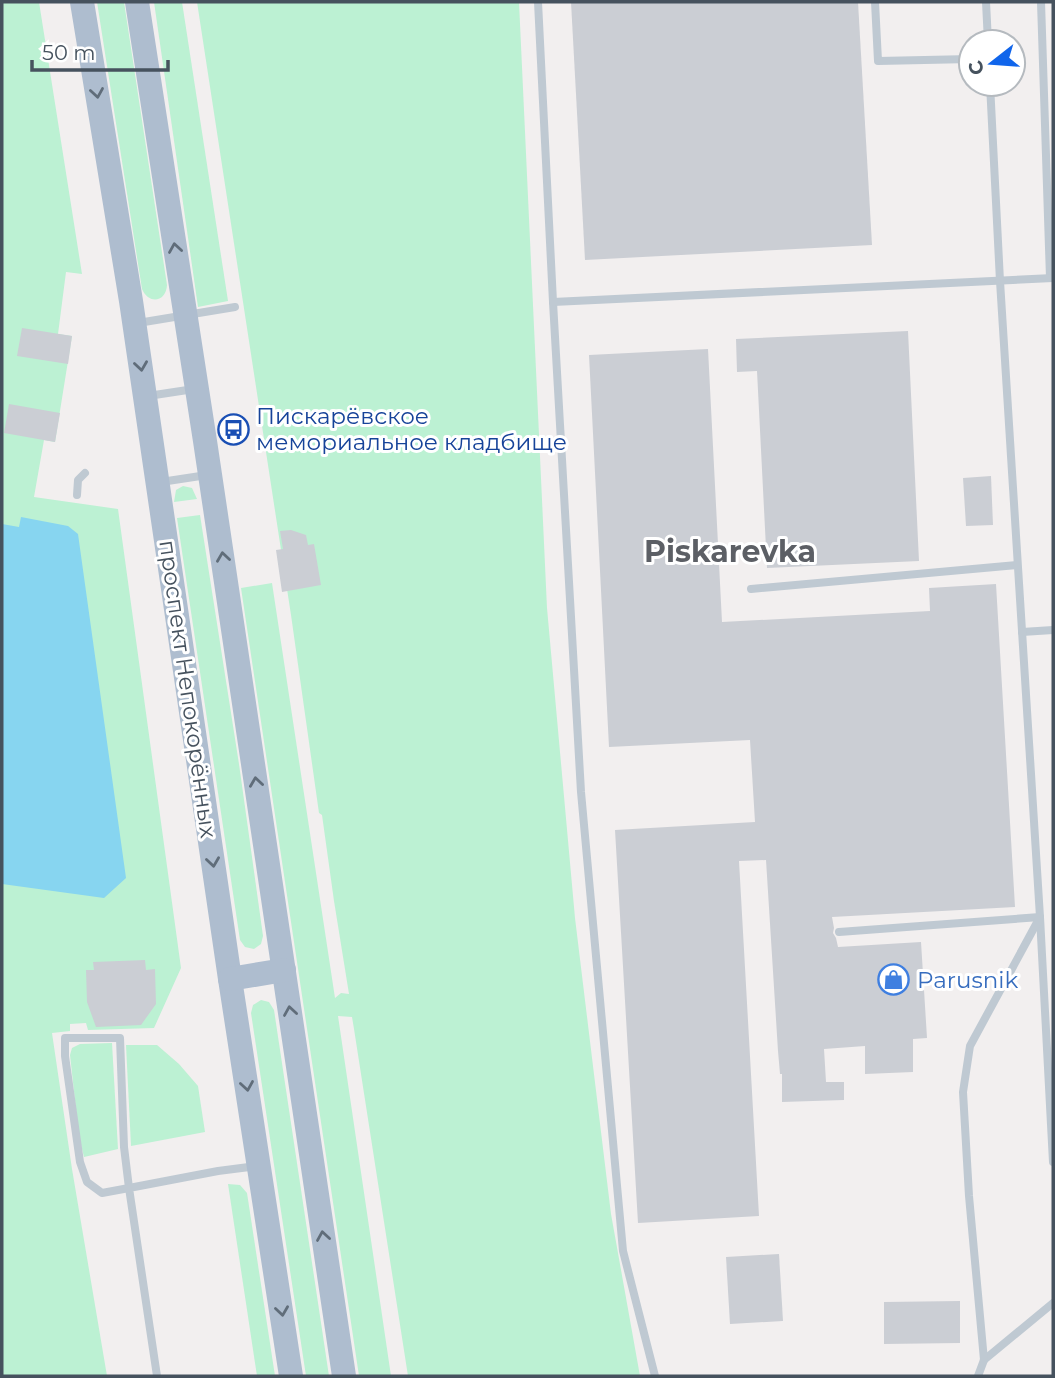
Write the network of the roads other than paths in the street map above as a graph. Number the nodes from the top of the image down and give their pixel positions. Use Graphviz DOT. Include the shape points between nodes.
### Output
graph roads {
  1 [pos="82,2"];
  2 [pos="137,2"];
  3 [pos="538,2"];
  4 [pos="875,2"];
  5 [pos="986,2"];
  6 [pos="1041,2"];
  7 [pos="987,28"];
  8 [pos="957,59"];
  9 [pos="991,98"];
  10 [pos="1052,278"];
  11 [pos="1000,281"];
  12 [pos="553,302"];
  13 [pos="235,307"];
  14 [pos="186,315"];
  15 [pos="134,324"];
  16 [pos="197,388"];
  17 [pos="145,397"];
  18 [pos="85,473"];
  19 [pos="210,475"];
  20 [pos="158,482"];
  21 [pos="76,495"];
  22 [pos="1017,565"];
  23 [pos="751,589"];
  24 [pos="1053,630"];
  25 [pos="1022,632"];
  26 [pos="1040,917"];
  27 [pos="839,932"];
  28 [pos="284,970"];
  29 [pos="230,979"];
  30 [pos="1053,1162"];
  31 [pos="260,1166"];
  32 [pos="129,1188"];
  33 [pos="1053,1303"];
  34 [pos="984,1360"];
  35 [pos="157,1376"];
  36 [pos="291,1376"];
  37 [pos="344,1376"];
  38 [pos="655,1376"];
  39 [pos="978,1376"];
  1 -- 15 [label="main road, проспект Непокорённых, one-way"];
  14 -- 2 [label="main road, one-way"];
  3 -- 12 [label="lane"];
  4 -- 8 [label="lane" via="878,61"];
  5 -- 7 [label="lane"];
  6 -- 10 [label="lane"];
  9 -- 11 [label="lane"];
  10 -- 11 [label="lane"];
  11 -- 12 [label="lane"];
  11 -- 22 [label="lane"];
  12 -- 38 [label="lane" via="581,792 623,1251"];
  13 -- 14 [label="lane"];
  14 -- 15 [label="lane"];
  14 -- 16 [label="main road"];
  15 -- 17 [label="main road, проспект Непокорённых, one-way"];
  16 -- 17 [label="lane"];
  16 -- 19 [label="main road"];
  17 -- 20 [label="main road, проспект Непокорённых"];
  18 -- 21 [label="lane" via="78,480"];
  19 -- 20 [label="lane"];
  28 -- 19 [label="main road, one-way"];
  20 -- 29 [label="main road, проспект Непокорённых, one-way"];
  22 -- 23 [label="lane"];
  22 -- 25 [label="lane"];
  24 -- 25 [label="lane"];
  25 -- 26 [label="lane"];
  26 -- 27 [label="lane"];
  26 -- 30 [label="lane"];
  26 -- 34 [label="lane" via="970,1046 963,1092"];
  28 -- 29 [label="main road"];
  37 -- 28 [label="main road, one-way"];
  29 -- 31 [label="main road, проспект Непокорённых, one-way"];
  31 -- 32 [label="lane"];
  31 -- 36 [label="main road, проспект Непокорённых, one-way"];
  32 -- 32 [label="lane" via="102,1193 87,1182 80,1162 65,1038 120,1038"];
  32 -- 35 [label="lane"];
  33 -- 34 [label="lane"];
  34 -- 39 [label="lane"];
}
